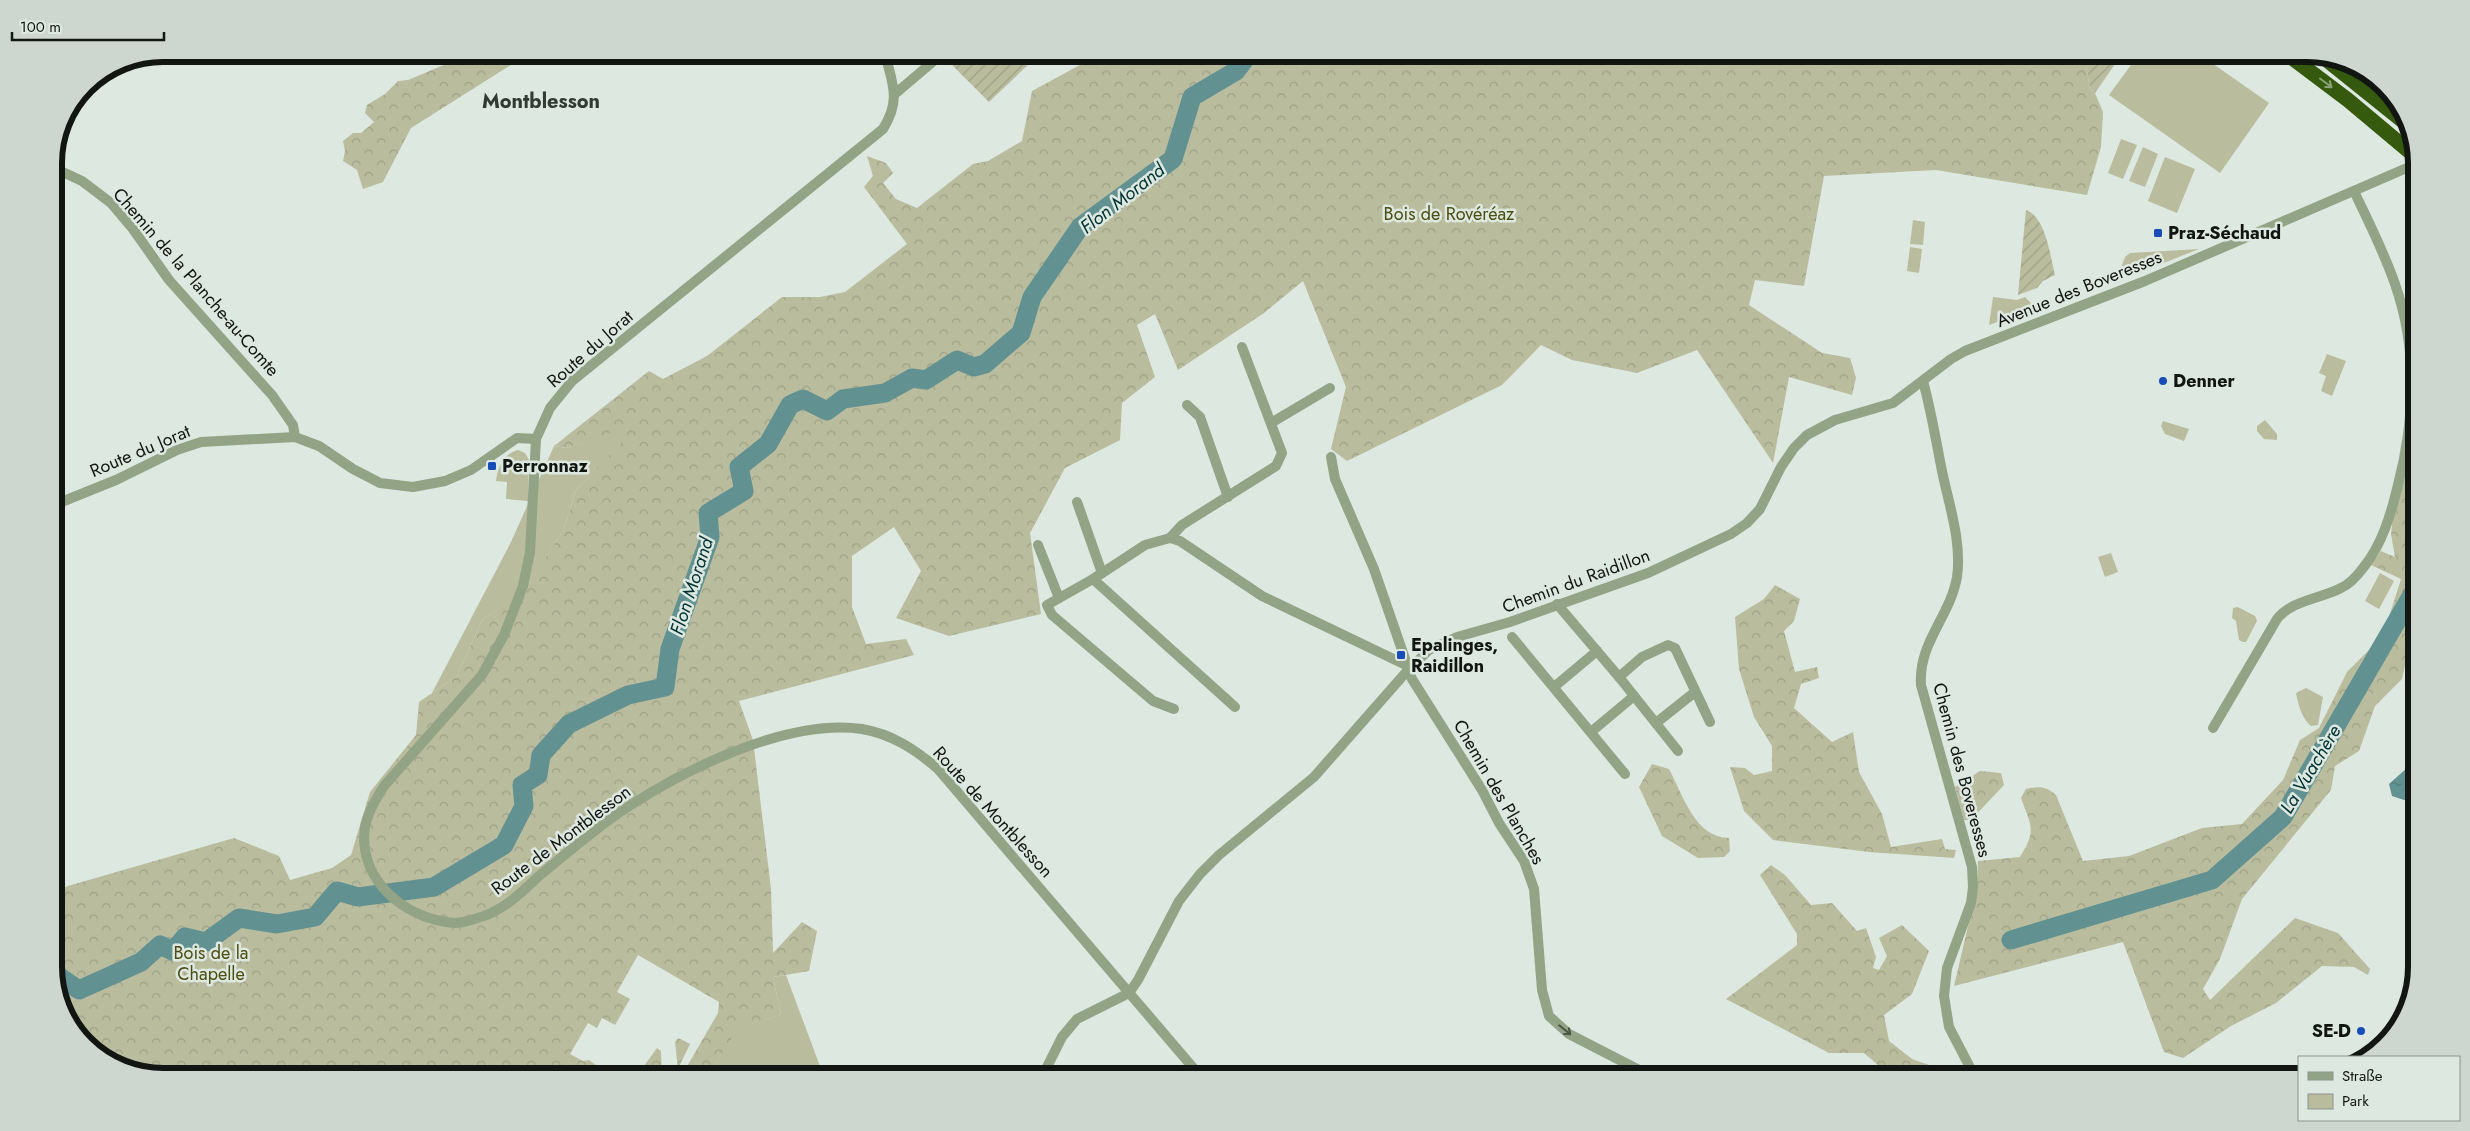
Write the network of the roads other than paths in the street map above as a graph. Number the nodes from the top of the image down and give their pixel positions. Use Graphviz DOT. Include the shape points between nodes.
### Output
graph roads {
  1 [pos="888,63"];
  2 [pos="931,63"];
  3 [pos="2299,63"];
  4 [pos="2337,67"];
  5 [pos="896,93"];
  6 [pos="2395,114"];
  7 [pos="2406,149"];
  8 [pos="2407,168"];
  9 [pos="63,172"];
  10 [pos="2354,191"];
  11 [pos="2407,339"];
  12 [pos="1242,347"];
  13 [pos="1923,381"];
  14 [pos="1330,388"];
  15 [pos="1187,406"];
  16 [pos="1271,423"];
  17 [pos="295,437"];
  18 [pos="536,439"];
  19 [pos="2407,439"];
  20 [pos="1330,457"];
  21 [pos="1228,497"];
  22 [pos="63,501"];
  23 [pos="1077,502"];
  24 [pos="1170,538"];
  25 [pos="1038,545"];
  26 [pos="1097,576"];
  27 [pos="1059,598"];
  28 [pos="1557,604"];
  29 [pos="1512,637"];
  30 [pos="1597,651"];
  31 [pos="1407,668"];
  32 [pos="1619,677"];
  33 [pos="1554,687"];
  34 [pos="1696,692"];
  35 [pos="1634,696"];
  36 [pos="1235,707"];
  37 [pos="1174,709"];
  38 [pos="1710,722"];
  39 [pos="1656,723"];
  40 [pos="2213,728"];
  41 [pos="1591,732"];
  42 [pos="1678,751"];
  43 [pos="1625,774"];
  44 [pos="1129,993"];
  45 [pos="1046,1068"];
  46 [pos="1193,1068"];
  47 [pos="1635,1068"];
  48 [pos="1970,1068"];
  1 -- 5 [label="street, Route du Jorat"];
  2 -- 5 [label="street"];
  3 -- 7 [label="highway, one-way"];
  4 -- 6 [label="highway"];
  5 -- 18 [label="street, Route du Jorat" via="892,114 883,129 572,381 550,408"];
  8 -- 10 [label="street, Avenue des Boveresses"];
  9 -- 17 [label="street, Chemin de la Planche-au-Comte" via="82,181 111,203 169,280 272,395 293,425"];
  10 -- 11 [label="street" via="2395,284"];
  10 -- 13 [label="street, Avenue des Boveresses" via="2145,281 1964,351"];
  12 -- 16 [label="street"];
  13 -- 28 [label="street, Chemin du Raidillon" via="1893,403 1835,420 1807,435 1781,467 1760,509 1739,529 1648,573"];
  13 -- 48 [label="street, Chemin des Boveresses" via="1958,559 1952,596 1922,660 1921,685 1967,843 1973,881 1967,916 1947,968 1944,1004 1952,1035"];
  14 -- 16 [label="street"];
  15 -- 21 [label="street" via="1200,417"];
  16 -- 21 [label="street" via="1282,453 1281,460"];
  17 -- 18 [label="street, Route du Jorat" via="319,446 380,483 413,487 445,481 471,470 517,438"];
  17 -- 22 [label="street, Route du Jorat" via="201,442"];
  18 -- 44 [label="street, Route de Montblesson" via="532,533 523,586 504,635 482,674 372,804 365,828 367,858 381,886 398,904 417,914 457,923 486,915 507,904 594,831 649,794 697,768 816,728 864,730 904,743 938,769"];
  19 -- 40 [label="street" via="2388,522 2364,567 2341,588 2280,615"];
  20 -- 31 [label="street" via="1335,479 1372,562"];
  21 -- 24 [label="street" via="1182,526"];
  23 -- 26 [label="street"];
  24 -- 26 [label="street" via="1145,545"];
  24 -- 31 [label="street" via="1180,541 1262,596"];
  25 -- 27 [label="street"];
  26 -- 27 [label="street"];
  26 -- 36 [label="street"];
  27 -- 37 [label="street" via="1047,605 1052,615 1152,702"];
  28 -- 30 [label="street"];
  28 -- 31 [label="street, Chemin du Raidillon" via="1446,641"];
  29 -- 33 [label="street"];
  30 -- 32 [label="street"];
  30 -- 33 [label="street"];
  31 -- 44 [label="street, Chemin du Raidillon" via="1314,777 1200,874 1180,901"];
  31 -- 47 [label="street, Chemin des Planches, one-way" via="1524,861 1534,889 1542,990 1549,1016 1569,1034"];
  32 -- 34 [label="street" via="1642,657 1668,645 1674,648"];
  32 -- 35 [label="street"];
  33 -- 41 [label="street"];
  34 -- 38 [label="street"];
  34 -- 39 [label="street"];
  35 -- 39 [label="street"];
  35 -- 41 [label="street"];
  39 -- 42 [label="street"];
  41 -- 43 [label="street"];
  44 -- 45 [label="street" via="1077,1019 1062,1037"];
  44 -- 46 [label="street, Route de Montblesson"];
}
